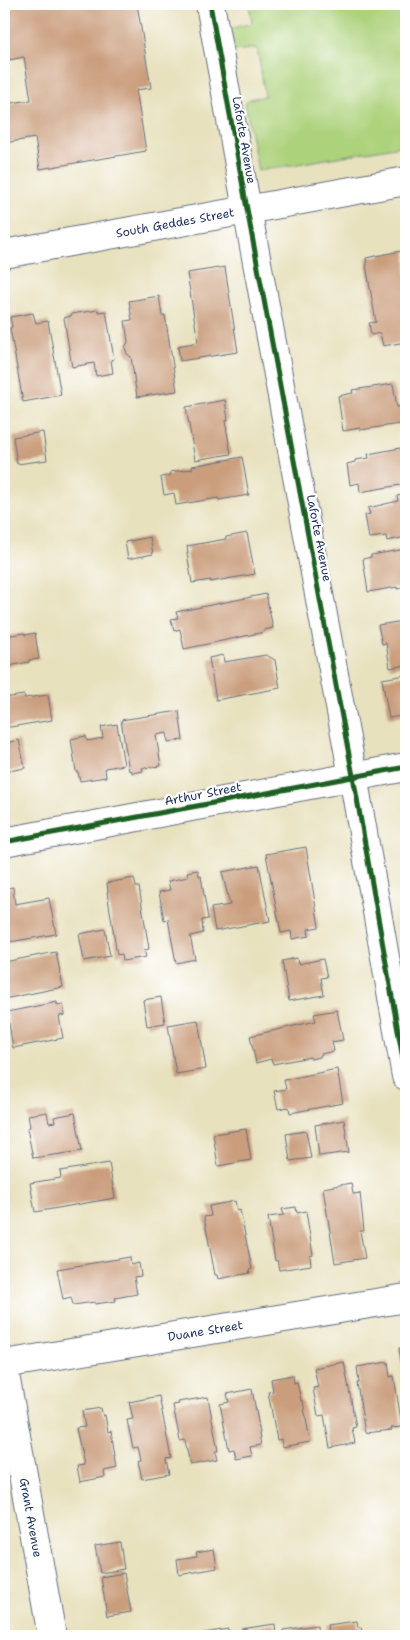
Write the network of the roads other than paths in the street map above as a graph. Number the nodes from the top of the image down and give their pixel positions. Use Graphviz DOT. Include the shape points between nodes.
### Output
graph roads {
  1 [pos="210,4"];
  2 [pos="406,181"];
  3 [pos="247,209"];
  4 [pos="4,254"];
  5 [pos="406,767"];
  6 [pos="353,776"];
  7 [pos="4,842"];
  8 [pos="406,1076"];
  9 [pos="406,1298"];
  10 [pos="4,1364"];
  11 [pos="4,1369"];
  12 [pos="52,1636"];
  1 -- 3 [label="street, Laforte Avenue"];
  2 -- 3 [label="street, South Geddes Street"];
  3 -- 4 [label="street, South Geddes Street"];
  3 -- 6 [label="street, Laforte Avenue"];
  5 -- 6 [label="street, Arthur Street"];
  6 -- 7 [label="street, Arthur Street"];
  6 -- 8 [label="street, Laforte Avenue"];
  9 -- 10 [label="street, Duane Street"];
  11 -- 12 [label="street, Grant Avenue"];
}
